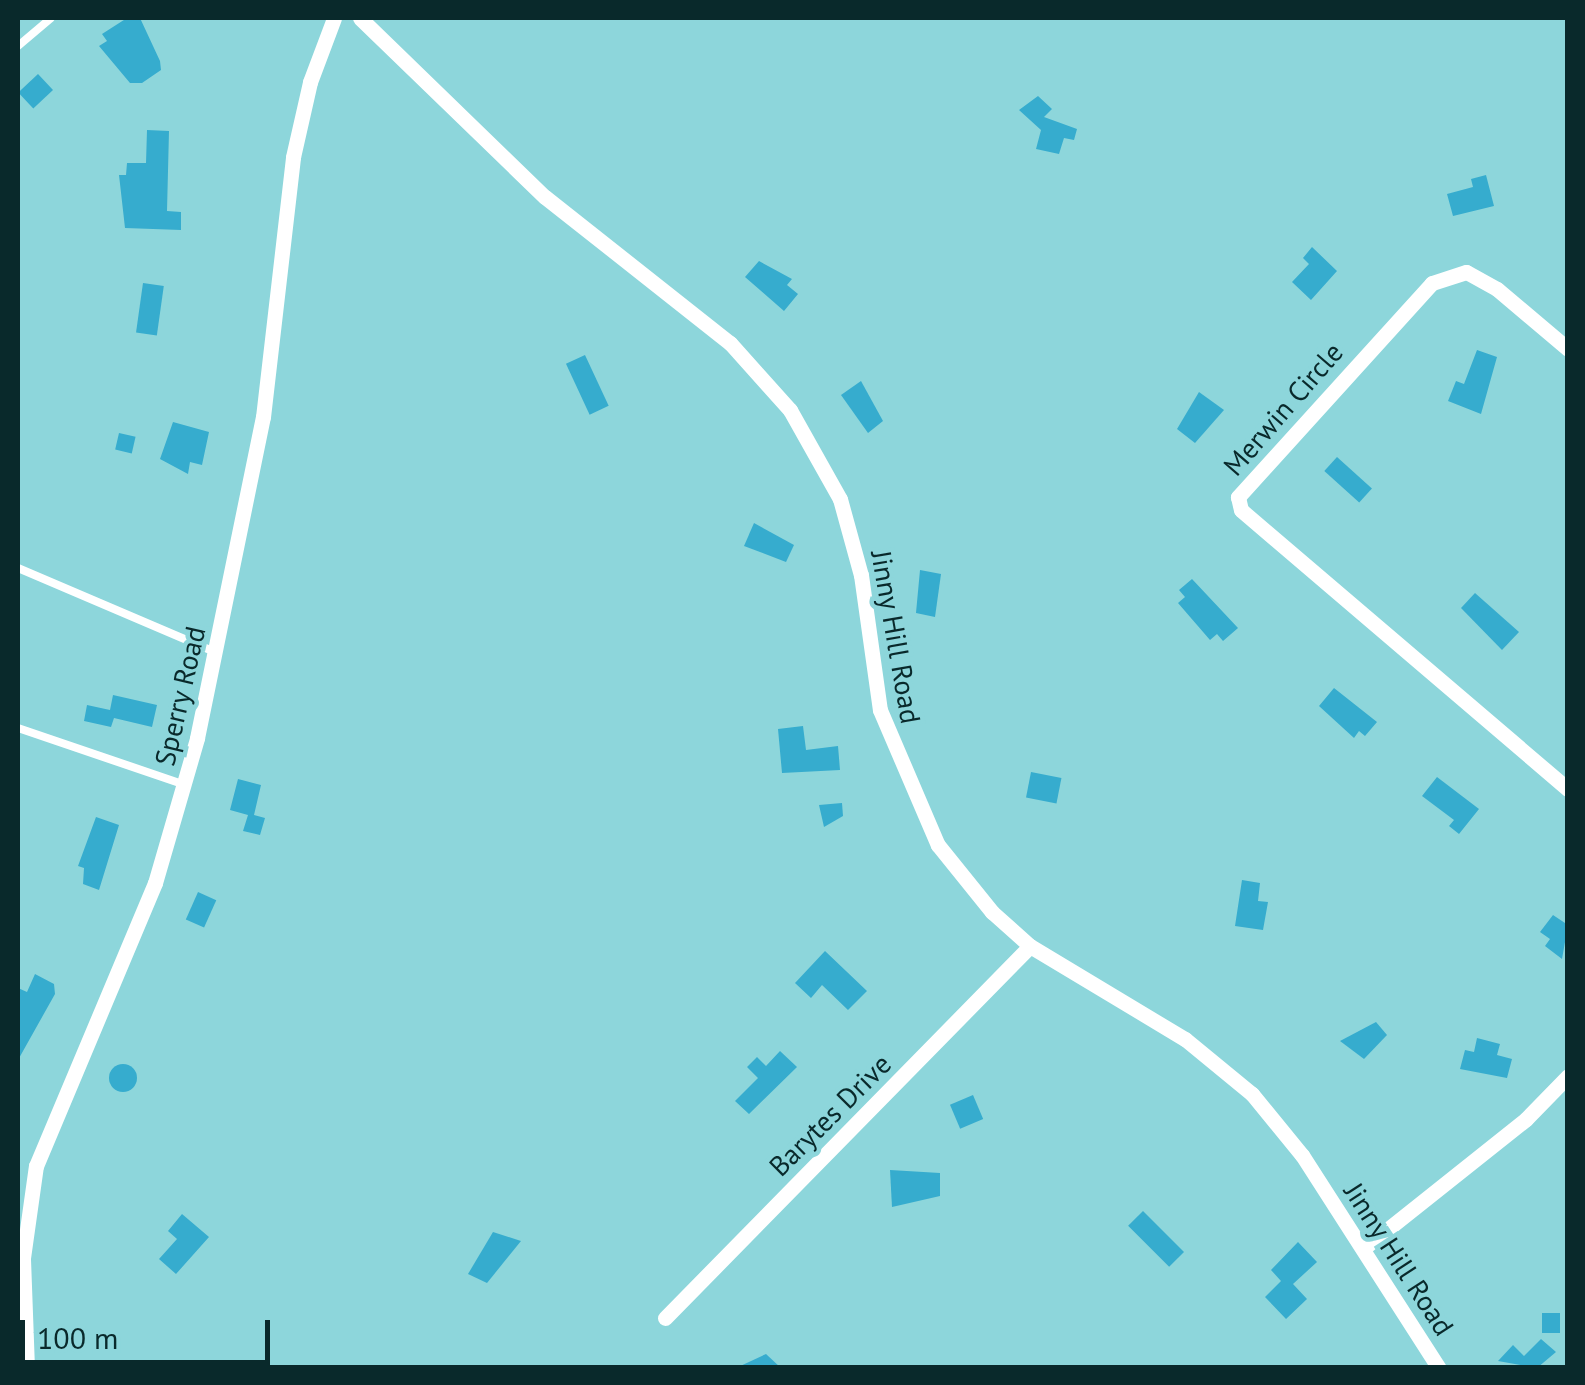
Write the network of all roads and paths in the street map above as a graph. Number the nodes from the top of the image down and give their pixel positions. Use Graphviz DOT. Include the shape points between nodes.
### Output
graph roads {
  1 [pos="51,18"];
  2 [pos="334,18"];
  3 [pos="360,18"];
  4 [pos="18,46"];
  5 [pos="1568,350"];
  6 [pos="18,568"];
  7 [pos="216,652"];
  8 [pos="18,728"];
  9 [pos="185,785"];
  10 [pos="1568,789"];
  11 [pos="1030,946"];
  12 [pos="1568,1076"];
  13 [pos="1364,1248"];
  14 [pos="665,1318"];
  15 [pos="27,1368"];
  16 [pos="1439,1368"];
  1 -- 4 [label="lane"];
  2 -- 7 [label="street, Sperry Road" via="296,142 263,417"];
  3 -- 11 [label="street, Jinny Hill Road" via="545,197 730,344 790,410 822,461 851,532 880,710 914,800 963,879"];
  5 -- 10 [label="street, Merwin Circle" via="1497,289 1466,272 1432,282 1238,497 1241,510"];
  6 -- 7 [label="lane" via="184,644"];
  7 -- 9 [label="street, Sperry Road"];
  8 -- 9 [label="lane"];
  9 -- 15 [label="street, Sperry Road" via="154,883 36,1166 23,1258"];
  11 -- 13 [label="street, Jinny Hill Road" via="1220,1065 1276,1122"];
  11 -- 14 [label="street, Barytes Drive"];
  12 -- 13 [label="street" via="1526,1119"];
  13 -- 16 [label="street, Jinny Hill Road"];
}
